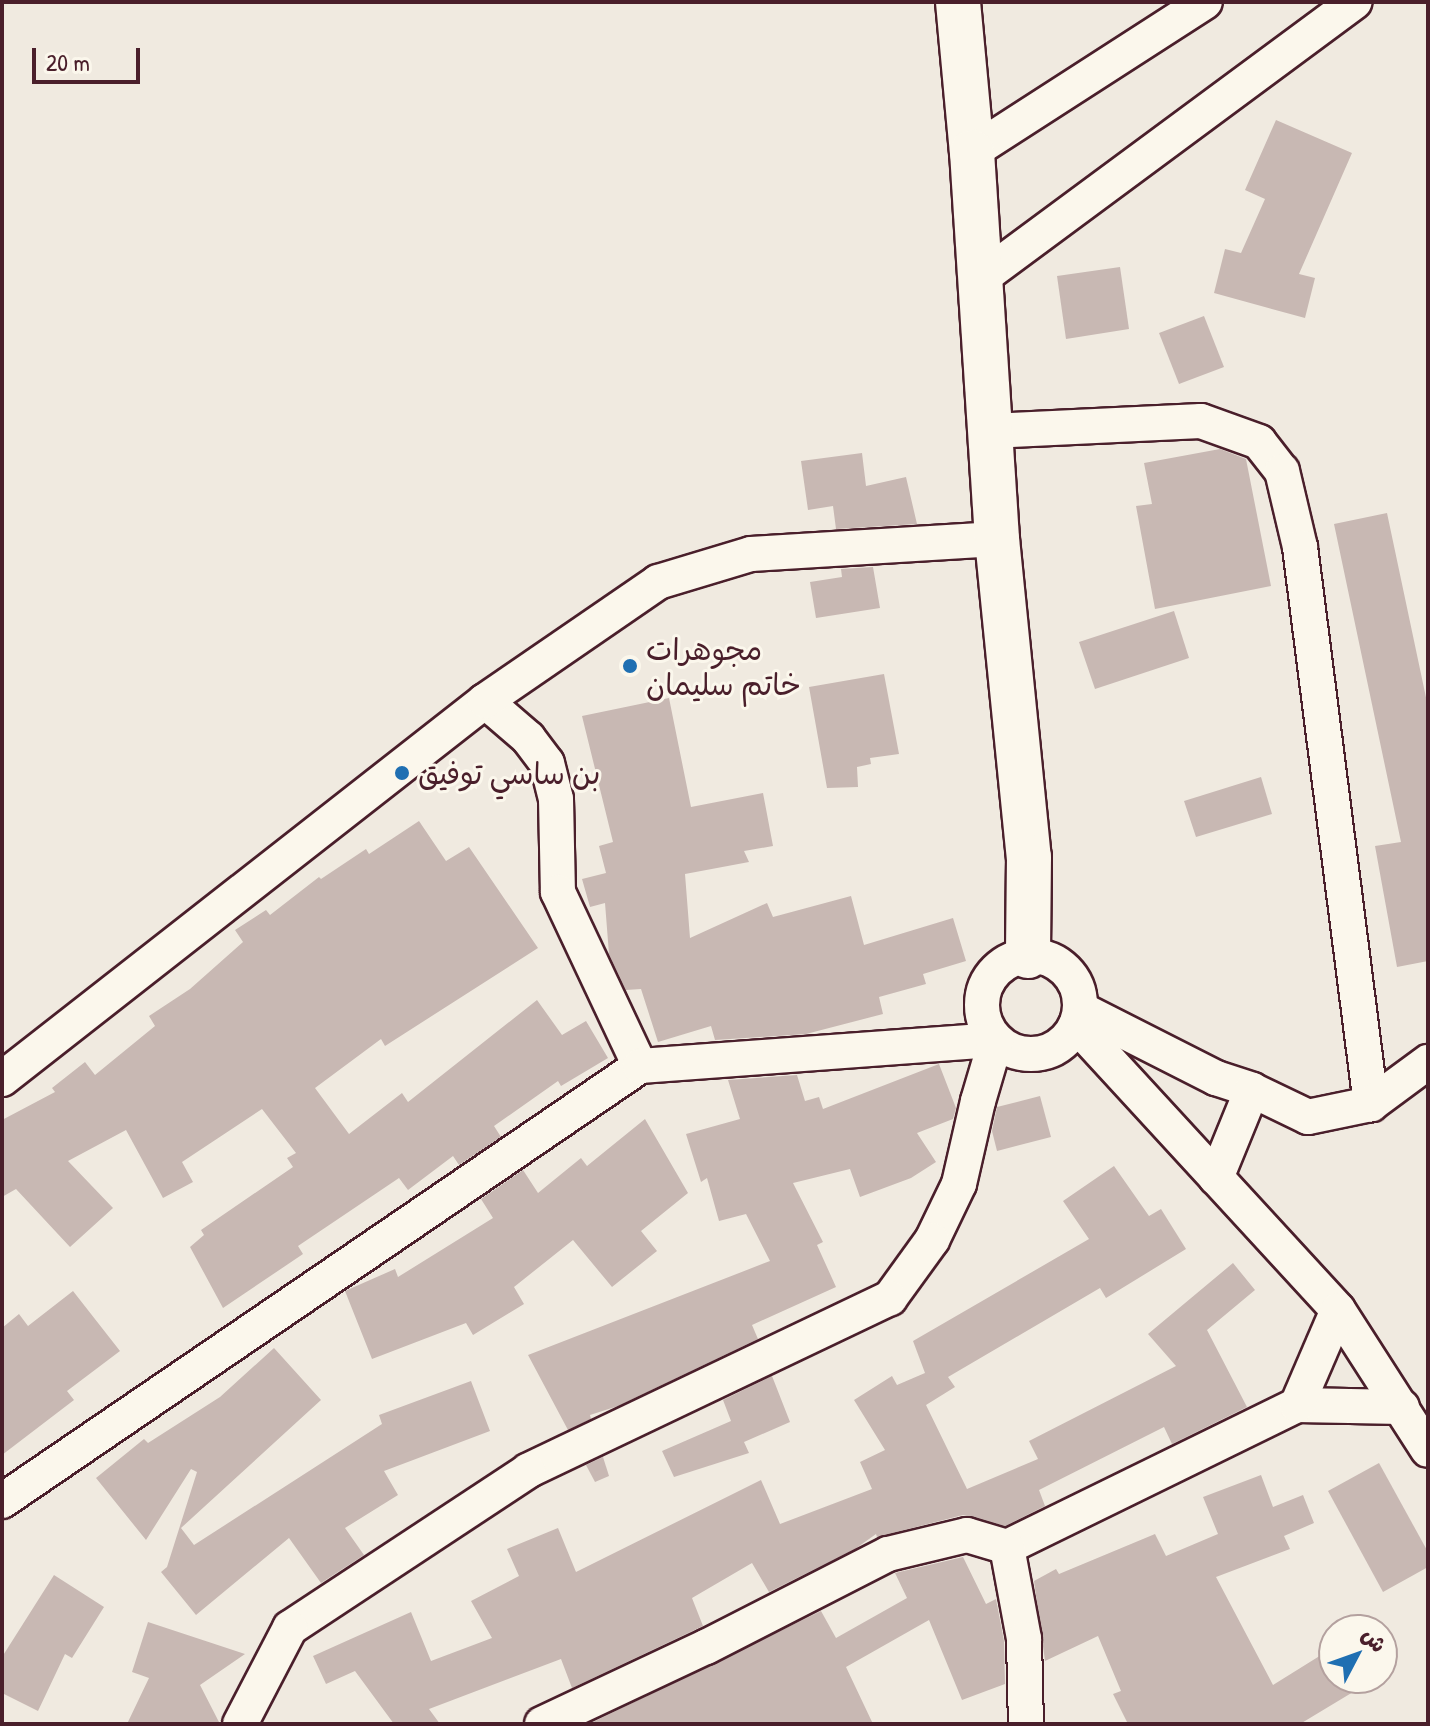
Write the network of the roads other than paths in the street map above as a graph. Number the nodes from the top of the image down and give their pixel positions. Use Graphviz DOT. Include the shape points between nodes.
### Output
graph roads {
  1 [pos="958,2"];
  2 [pos="1205,2"];
  3 [pos="1355,2"];
  4 [pos="972,152"];
  5 [pos="980,279"];
  6 [pos="990,431"];
  7 [pos="997,539"];
  8 [pos="485,701"];
  9 [pos="1028,956"];
  10 [pos="1078,1017"];
  11 [pos="996,1040"];
  12 [pos="1428,1062"];
  13 [pos="640,1066"];
  14 [pos="2,1079"];
  15 [pos="1252,1090"];
  16 [pos="1371,1104"];
  17 [pos="1216,1178"];
  18 [pos="1338,1310"];
  19 [pos="1297,1405"];
  20 [pos="1402,1407"];
  21 [pos="1428,1450"];
  22 [pos="2,1501"];
  23 [pos="1007,1547"];
  24 [pos="240,1724"];
  25 [pos="542,1724"];
  26 [pos="1026,1724"];
  1 -- 4 [label="street"];
  2 -- 4 [label="street"];
  3 -- 5 [label="street"];
  4 -- 5 [label="street"];
  5 -- 6 [label="street"];
  6 -- 7 [label="street"];
  6 -- 16 [label="street" via="1201,421 1259,442 1282,471 1300,547"];
  7 -- 8 [label="street" via="751,554 658,582"];
  7 -- 9 [label="street" via="1029,857"];
  8 -- 13 [label="street" via="528,738 547,763 556,799 558,892"];
  8 -- 14 [label="street"];
  9 -- 10 [label="street" via="1045,958 1072,977 1079,993"];
  9 -- 11 [label="street" via="999,967 982,995 987,1026"];
  10 -- 11 [label="street" via="1059,1046 1047,1052 1020,1053"];
  10 -- 15 [label="street"];
  10 -- 17 [label="street"];
  11 -- 13 [label="street"];
  11 -- 24 [label="street" via="959,1184 932,1240 890,1298 528,1471 290,1628"];
  12 -- 16 [label="street"];
  13 -- 22 [label="street"];
  15 -- 16 [label="street" via="1308,1117"];
  15 -- 17 [label="street"];
  17 -- 18 [label="street"];
  18 -- 19 [label="street"];
  18 -- 20 [label="street"];
  19 -- 20 [label="street"];
  19 -- 23 [label="street"];
  20 -- 21 [label="street"];
  23 -- 25 [label="street" via="967,1535 888,1554"];
  23 -- 26 [label="street" via="1024,1639"];
}
